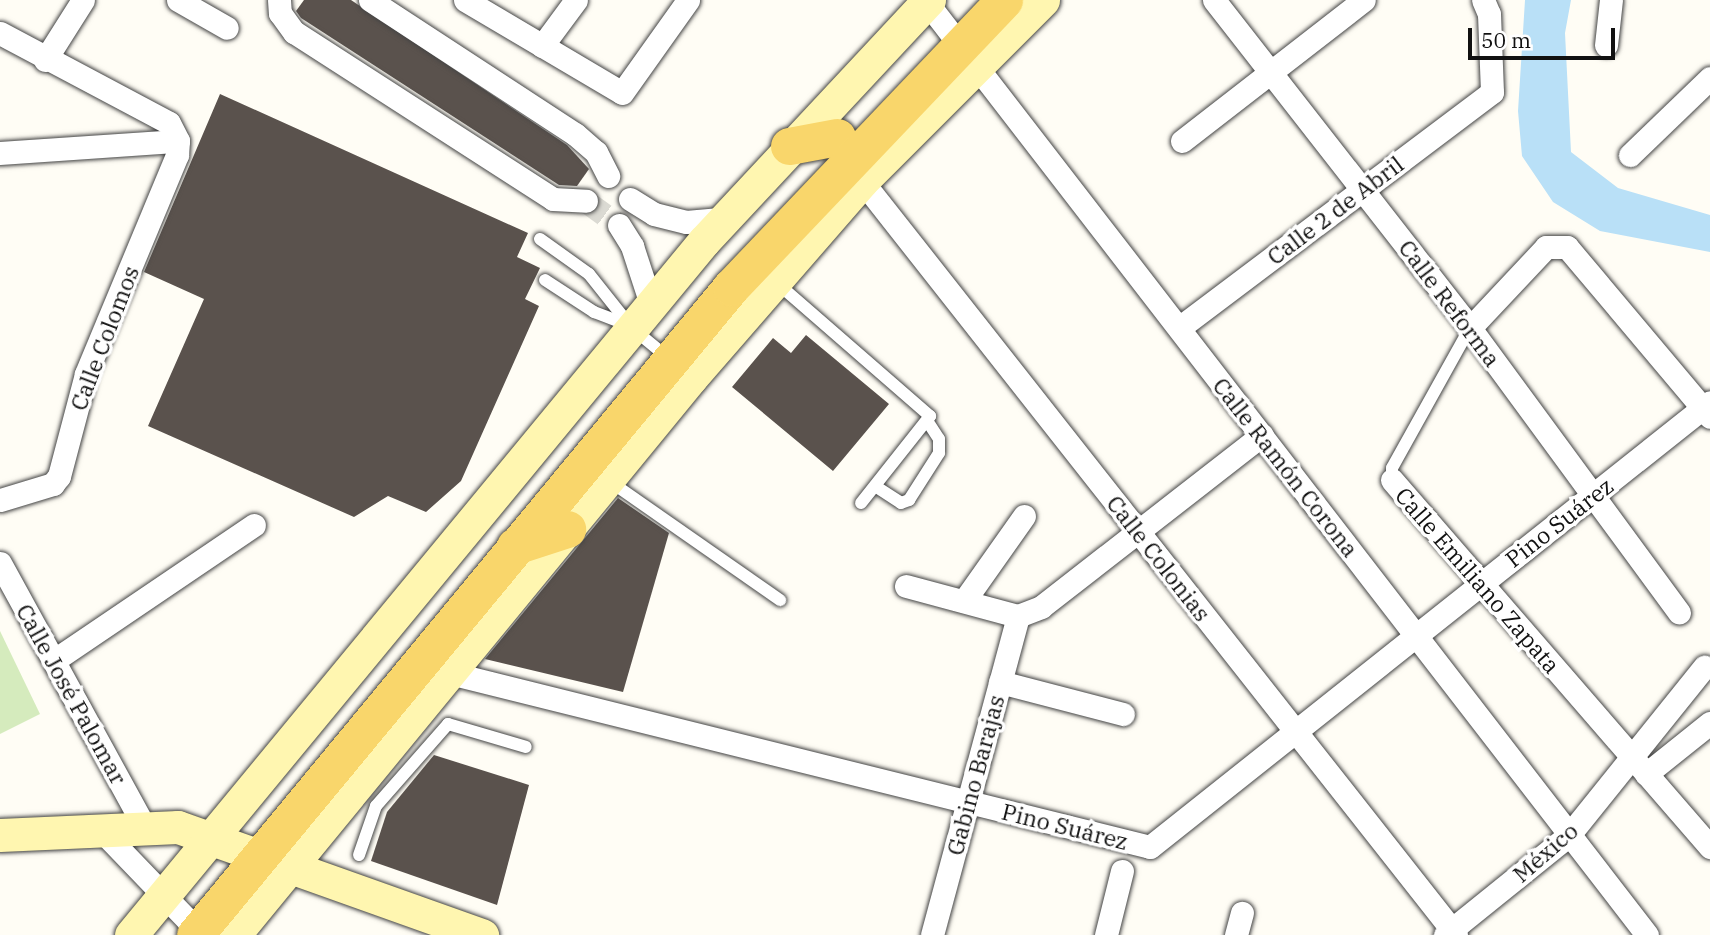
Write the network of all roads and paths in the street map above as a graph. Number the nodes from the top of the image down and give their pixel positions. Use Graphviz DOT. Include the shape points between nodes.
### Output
graph roads {
  1 [pos="83,0"];
  2 [pos="178,0"];
  3 [pos="279,0"];
  4 [pos="370,0"];
  5 [pos="576,0"];
  6 [pos="688,0"];
  7 [pos="972,0"];
  8 [pos="1004,0"];
  9 [pos="1043,0"];
  10 [pos="1214,0"];
  11 [pos="1364,0"];
  12 [pos="1483,0"];
  13 [pos="1611,0"];
  14 [pos="478,3"];
  15 [pos="943,23"];
  16 [pos="227,28"];
  17 [pos="0,33"];
  18 [pos="1606,45"];
  19 [pos="542,46"];
  20 [pos="46,60"];
  21 [pos="1271,72"];
  22 [pos="1710,78"];
  23 [pos="837,137"];
  24 [pos="178,141"];
  25 [pos="1182,141"];
  26 [pos="789,146"];
  27 [pos="0,153"];
  28 [pos="1630,155"];
  29 [pos="608,176"];
  30 [pos="862,181"];
  31 [pos="1362,190"];
  32 [pos="630,199"];
  33 [pos="586,201"];
  34 [pos="723,219"];
  35 [pos="619,225"];
  36 [pos="541,239"];
  37 [pos="545,280"];
  38 [pos="775,281"];
  39 [pos="1179,328"];
  40 [pos="1470,328"];
  41 [pos="660,343"];
  42 [pos="1708,409"];
  43 [pos="928,422"];
  44 [pos="1262,435"];
  45 [pos="607,480"];
  46 [pos="1392,480"];
  47 [pos="875,486"];
  48 [pos="1592,495"];
  49 [pos="0,500"];
  50 [pos="861,503"];
  51 [pos="1024,516"];
  52 [pos="254,525"];
  53 [pos="566,529"];
  54 [pos="1138,532"];
  55 [pos="515,546"];
  56 [pos="0,563"];
  57 [pos="1481,584"];
  58 [pos="906,586"];
  59 [pos="8,597"];
  60 [pos="780,600"];
  61 [pos="964,601"];
  62 [pos="1679,611"];
  63 [pos="1018,616"];
  64 [pos="1416,635"];
  65 [pos="56,659"];
  66 [pos="1704,667"];
  67 [pos="450,673"];
  68 [pos="1000,682"];
  69 [pos="1123,714"];
  70 [pos="1710,723"];
  71 [pos="1295,731"];
  72 [pos="526,747"];
  73 [pos="1639,766"];
  74 [pos="365,798"];
  75 [pos="968,801"];
  76 [pos="144,826"];
  77 [pos="324,826"];
  78 [pos="101,830"];
  79 [pos="0,835"];
  80 [pos="1569,835"];
  81 [pos="1710,847"];
  82 [pos="250,851"];
  83 [pos="359,855"];
  84 [pos="1122,871"];
  85 [pos="346,887"];
  86 [pos="185,924"];
  87 [pos="1451,933"];
  88 [pos="131,935"];
  89 [pos="234,935"];
  90 [pos="482,935"];
  91 [pos="932,935"];
  92 [pos="1106,935"];
  93 [pos="1647,935"];
  1 -- 20 [label="street"];
  2 -- 16 [label="street"];
  3 -- 33 [label="street" via="280,13 305,39 553,199"];
  4 -- 29 [label="street" via="575,134 596,152"];
  5 -- 19 [label="street"];
  6 -- 19 [label="street" via="622,93"];
  7 -- 15 [label="main road"];
  8 -- 15 [label="main road"];
  9 -- 15 [label="street"];
  10 -- 21 [label="street, Calle Reforma"];
  11 -- 21 [label="street"];
  12 -- 31 [label="street, Calle 2 de Abril" via="1489,14 1492,92"];
  13 -- 18 [label="street"];
  14 -- 19 [label="street"];
  15 -- 23 [label="main road"];
  15 -- 26 [label="street"];
  15 -- 30 [label="street"];
  15 -- 39 [label="street, Calle Ramón Corona"];
  15 -- 41 [label="main road" via="825,182"];
  17 -- 20 [label="street"];
  20 -- 24 [label="street" via="169,123"];
  21 -- 25 [label="street"];
  21 -- 31 [label="street, Calle Reforma"];
  22 -- 28 [label="street"];
  23 -- 26 [label="main road"];
  23 -- 41 [label="main road"];
  24 -- 27 [label="street"];
  24 -- 49 [label="street, Calle Colomos" via="177,155 86,374 59,476 52,484"];
  26 -- 34 [label="street"];
  30 -- 38 [label="street"];
  30 -- 54 [label="street, Calle Colonias"];
  31 -- 39 [label="street, Calle 2 de Abril"];
  31 -- 40 [label="street, Calle Reforma"];
  32 -- 34 [label="street" via="654,214 686,222"];
  34 -- 41 [label="street"];
  35 -- 41 [label="street" via="632,246"];
  36 -- 41 [label="lane" via="589,274"];
  37 -- 41 [label="lane" via="594,312"];
  38 -- 41 [label="street"];
  38 -- 43 [label="lane" via="927,410"];
  39 -- 44 [label="street, Calle Ramón Corona"];
  40 -- 42 [label="street, Calle Emiliano Zapata" via="1546,247 1567,247"];
  40 -- 46 [label="lane, Calle Emiliano Zapata" via="1392,468"];
  40 -- 48 [label="street, Calle Reforma"];
  41 -- 45 [label="street"];
  41 -- 55 [label="main road"];
  41 -- 82 [label="main road"];
  42 -- 48 [label="street, Pino Suárez"];
  43 -- 47 [label="lane"];
  43 -- 47 [label="lane" via="939,439 939,453 909,500 901,503"];
  44 -- 54 [label="street"];
  44 -- 64 [label="street, Calle Ramón Corona"];
  45 -- 53 [label="street"];
  45 -- 60 [label="lane"];
  46 -- 57 [label="street, Calle Emiliano Zapata"];
  47 -- 50 [label="lane"];
  48 -- 57 [label="street, Pino Suárez"];
  48 -- 62 [label="street, Calle Reforma"];
  51 -- 61 [label="street"];
  52 -- 65 [label="street"];
  53 -- 55 [label="main road"];
  53 -- 67 [label="street"];
  54 -- 63 [label="street" via="1041,607"];
  54 -- 71 [label="street, Calle Colonias"];
  55 -- 82 [label="main road"];
  56 -- 59 [label="street, Calle José Palomar"];
  57 -- 64 [label="street, Pino Suárez"];
  57 -- 73 [label="street, Calle Emiliano Zapata"];
  58 -- 61 [label="street"];
  59 -- 65 [label="street, Calle José Palomar"];
  61 -- 63 [label="street"];
  63 -- 68 [label="street, Gabino Barajas"];
  64 -- 71 [label="street, Pino Suárez"];
  64 -- 80 [label="street, Calle Ramón Corona"];
  65 -- 76 [label="street, Calle José Palomar"];
  66 -- 73 [label="street"];
  67 -- 74 [label="street"];
  67 -- 75 [label="street, Pino Suárez"];
  68 -- 69 [label="street"];
  68 -- 75 [label="street, Gabino Barajas"];
  70 -- 73 [label="street"];
  71 -- 75 [label="street, Pino Suárez" via="1150,847"];
  71 -- 87 [label="street, Calle Colonias"];
  72 -- 74 [label="lane" via="447,724"];
  73 -- 80 [label="street, México"];
  73 -- 81 [label="street, Calle Emiliano Zapata"];
  74 -- 77 [label="street"];
  74 -- 83 [label="lane"];
  75 -- 91 [label="street, Gabino Barajas"];
  76 -- 78 [label="street"];
  76 -- 82 [label="street"];
  77 -- 82 [label="street"];
  77 -- 85 [label="street" via="331,860"];
  78 -- 79 [label="street"];
  78 -- 86 [label="street"];
  80 -- 87 [label="street, México"];
  80 -- 93 [label="street, Calle Ramón Corona"];
  82 -- 85 [label="street"];
  82 -- 86 [label="main road"];
  82 -- 89 [label="street"];
  84 -- 92 [label="street"];
  85 -- 90 [label="street"];
  86 -- 88 [label="street"];
}
